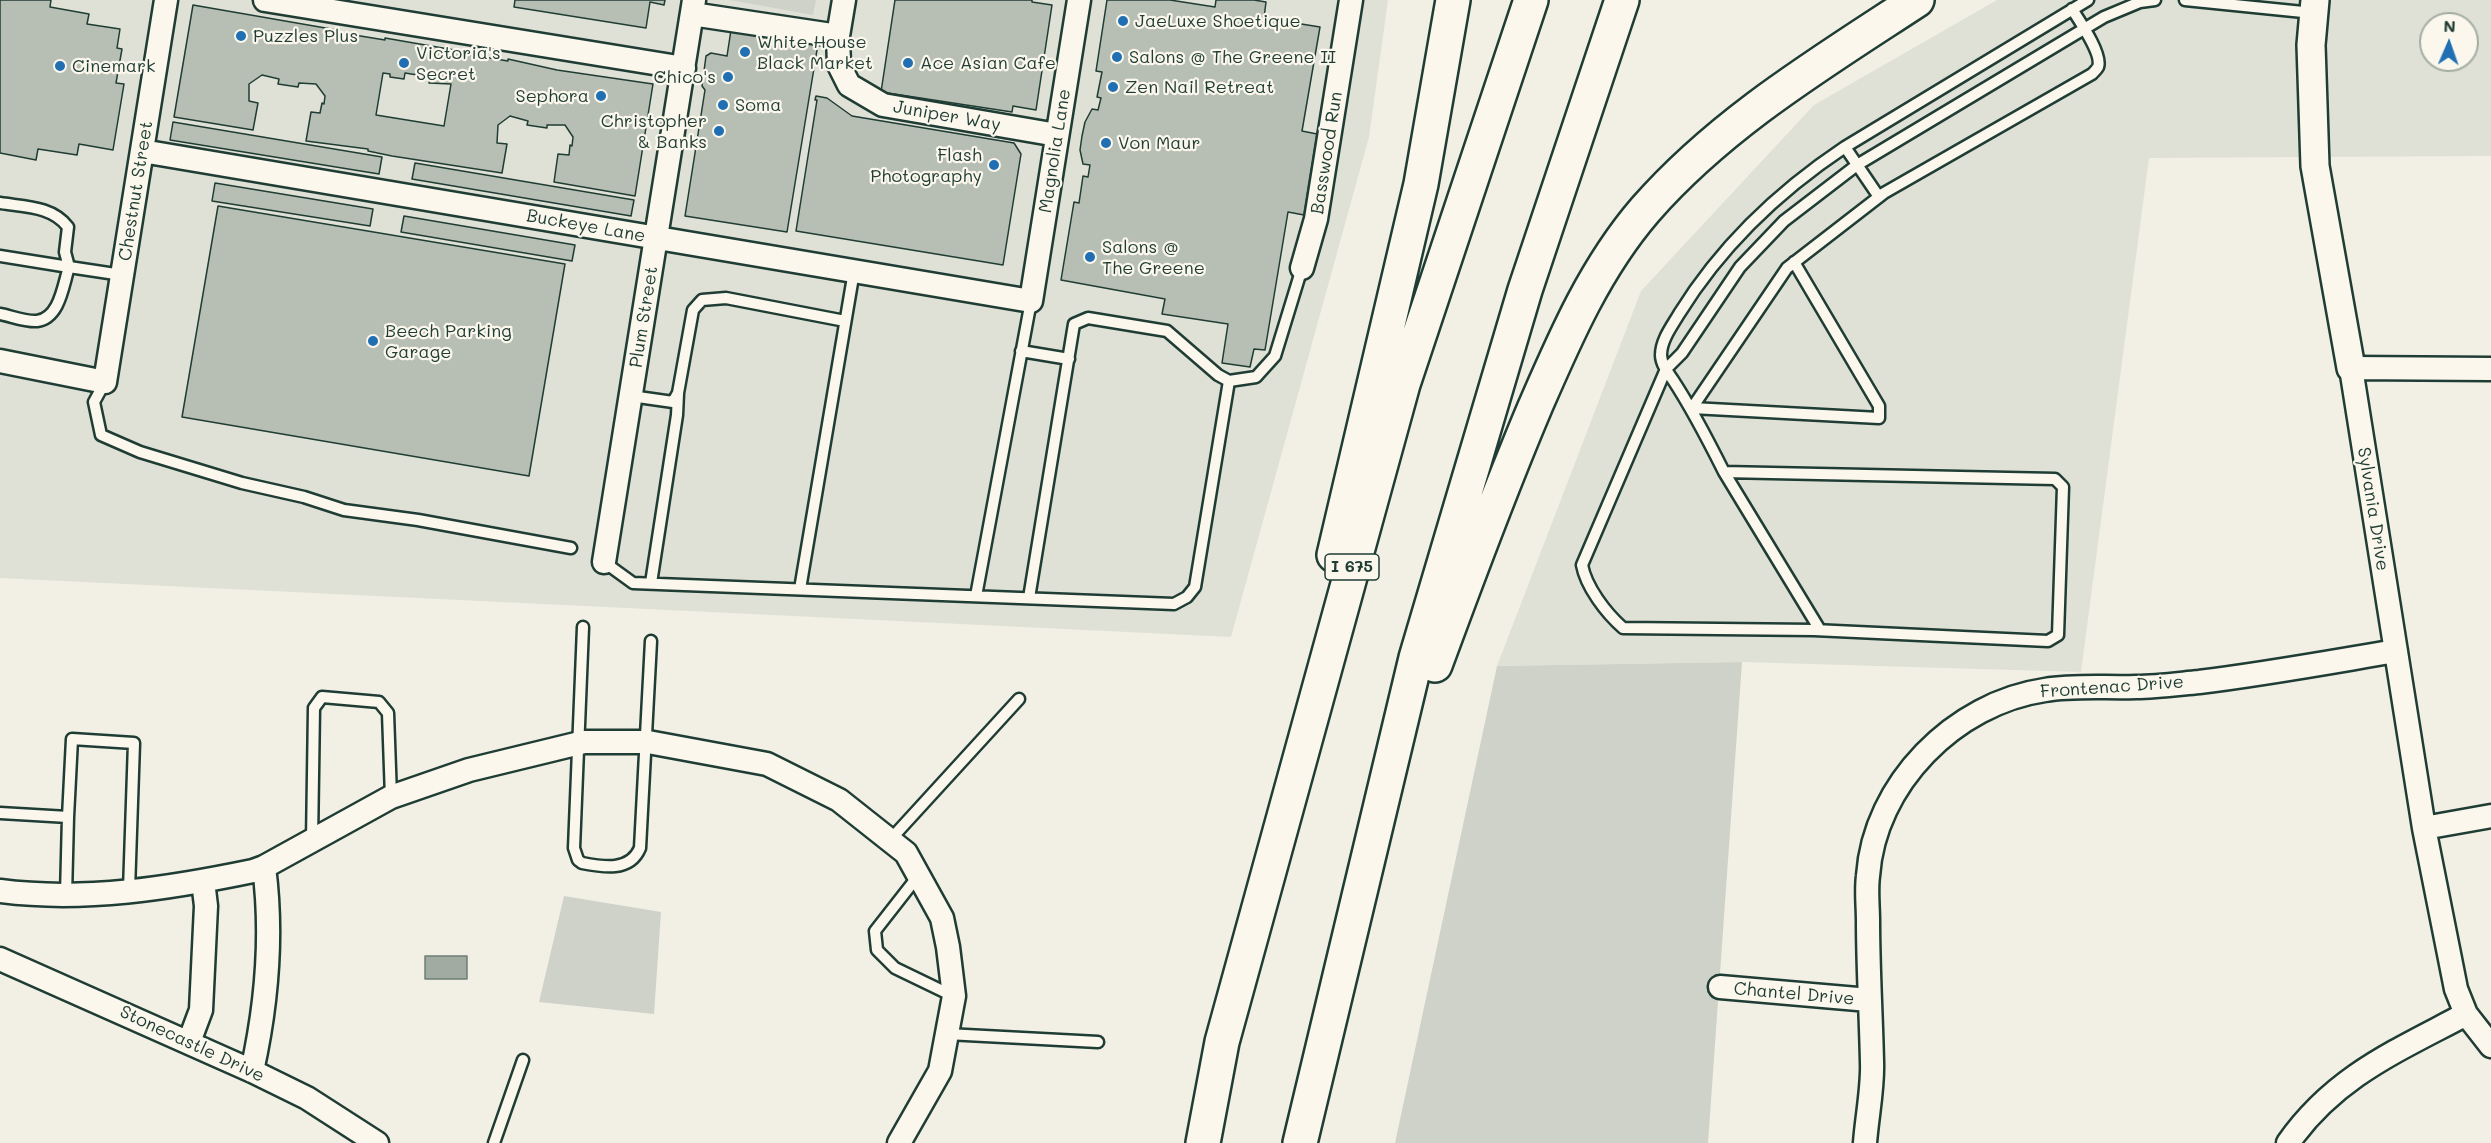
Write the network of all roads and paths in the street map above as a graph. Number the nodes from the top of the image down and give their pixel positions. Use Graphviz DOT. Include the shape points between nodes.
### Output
graph roads {
  1 [pos="166,0"];
  2 [pos="265,0"];
  3 [pos="1079,0"];
  4 [pos="1351,0"];
  5 [pos="1453,0"];
  6 [pos="1532,0"];
  7 [pos="1622,0"];
  8 [pos="1917,0"];
  9 [pos="2088,0"];
  10 [pos="2155,0"];
  11 [pos="2185,0"];
  12 [pos="843,4"];
  13 [pos="693,7"];
  14 [pos="2314,7"];
  15 [pos="2072,9"];
  16 [pos="2085,29"];
  17 [pos="837,36"];
  18 [pos="684,68"];
  19 [pos="1057,135"];
  20 [pos="1845,147"];
  21 [pos="142,151"];
  22 [pos="1857,165"];
  23 [pos="1879,197"];
  24 [pos="0,203"];
  25 [pos="657,238"];
  26 [pos="0,256"];
  27 [pos="1794,262"];
  28 [pos="69,267"];
  29 [pos="1302,268"];
  30 [pos="854,271"];
  31 [pos="122,275"];
  32 [pos="1030,301"];
  33 [pos="0,314"];
  34 [pos="845,321"];
  35 [pos="1021,351"];
  36 [pos="1069,359"];
  37 [pos="0,361"];
  38 [pos="2351,368"];
  39 [pos="1666,369"];
  40 [pos="2491,369"];
  41 [pos="1229,381"];
  42 [pos="105,382"];
  43 [pos="678,393"];
  44 [pos="631,396"];
  45 [pos="1692,408"];
  46 [pos="1724,472"];
  47 [pos="571,548"];
  48 [pos="604,562"];
  49 [pos="651,583"];
  50 [pos="800,589"];
  51 [pos="976,596"];
  52 [pos="1029,598"];
  53 [pos="583,627"];
  54 [pos="1820,630"];
  55 [pos="651,641"];
  56 [pos="2396,651"];
  57 [pos="1019,699"];
  58 [pos="645,741"];
  59 [pos="578,743"];
  60 [pos="391,797"];
  61 [pos="0,813"];
  62 [pos="2491,816"];
  63 [pos="68,817"];
  64 [pos="2424,828"];
  65 [pos="890,840"];
  66 [pos="312,841"];
  67 [pos="264,867"];
  68 [pos="919,876"];
  69 [pos="203,881"];
  70 [pos="1361,886"];
  71 [pos="129,890"];
  72 [pos="0,891"];
  73 [pos="66,896"];
  74 [pos="0,958"];
  75 [pos="1720,987"];
  76 [pos="954,996"];
  77 [pos="1869,1000"];
  78 [pos="2466,1014"];
  79 [pos="946,1034"];
  80 [pos="189,1042"];
  81 [pos="1098,1042"];
  82 [pos="1222,1042"];
  83 [pos="2491,1046"];
  84 [pos="523,1060"];
  85 [pos="252,1071"];
  86 [pos="377,1143"];
  87 [pos="494,1143"];
  88 [pos="899,1143"];
  89 [pos="1203,1143"];
  90 [pos="1300,1143"];
  91 [pos="1865,1143"];
  92 [pos="2288,1143"];
  1 -- 21 [label="street, Chestnut Street"];
  2 -- 18 [label="street"];
  3 -- 19 [label="street, Magnolia Lane"];
  4 -- 29 [label="street, Basswood Run" via="1316,219"];
  5 -- 82 [label="highway" via="1421,184"];
  6 -- 82 [label="highway, I 675" via="1403,384"];
  7 -- 70 [label="highway" via="1525,290 1416,658"];
  8 -- 70 [label="highway" via="1761,104 1719,138 1646,210 1603,268 1563,343 1493,507"];
  9 -- 15 [label="lane"];
  10 -- 16 [label="lane" via="2118,10"];
  11 -- 14 [label="lane"];
  12 -- 17 [label="street, Juniper Way"];
  13 -- 17 [label="street"];
  13 -- 18 [label="street, Plum Street"];
  14 -- 38 [label="street, Sylvania Drive" via="2315,166"];
  15 -- 16 [label="lane"];
  15 -- 20 [label="lane"];
  16 -- 22 [label="lane"];
  16 -- 23 [label="lane" via="2099,59 2092,74"];
  17 -- 19 [label="street, Juniper Way" via="839,64 849,85 883,105"];
  18 -- 25 [label="street, Plum Street"];
  19 -- 32 [label="street, Magnolia Lane"];
  20 -- 22 [label="lane"];
  20 -- 39 [label="lane" via="1769,204 1726,249 1666,336 1661,356"];
  21 -- 25 [label="street, Buckeye Lane"];
  21 -- 31 [label="street, Chestnut Street"];
  22 -- 23 [label="lane"];
  22 -- 39 [label="lane" via="1784,221 1740,267 1682,353"];
  23 -- 27 [label="lane"];
  24 -- 28 [label="lane" via="50,211 62,219 68,227 65,252"];
  25 -- 30 [label="street, Buckeye Lane"];
  25 -- 44 [label="street, Plum Street"];
  26 -- 28 [label="lane"];
  27 -- 45 [label="lane"];
  27 -- 45 [label="lane" via="1879,406 1879,418"];
  28 -- 31 [label="lane"];
  28 -- 33 [label="lane" via="57,306 49,316 36,321"];
  29 -- 41 [label="lane" via="1275,356 1256,377"];
  30 -- 32 [label="street, Buckeye Lane"];
  30 -- 34 [label="lane"];
  31 -- 42 [label="street, Chestnut Street"];
  32 -- 35 [label="lane"];
  34 -- 43 [label="lane" via="726,298 702,300 693,310"];
  34 -- 50 [label="lane"];
  35 -- 36 [label="lane"];
  35 -- 51 [label="lane"];
  36 -- 41 [label="lane" via="1074,324 1088,318 1167,331"];
  36 -- 52 [label="lane"];
  37 -- 42 [label="street"];
  38 -- 40 [label="street"];
  38 -- 56 [label="street, Sylvania Drive"];
  39 -- 45 [label="lane"];
  39 -- 54 [label="lane" via="1582,565 1584,577 1612,619 1623,628"];
  41 -- 52 [label="lane" via="1195,587 1187,597 1174,604"];
  42 -- 47 [label="lane" via="94,402 101,435 140,452 344,510"];
  43 -- 44 [label="lane" via="673,402"];
  43 -- 49 [label="lane"];
  44 -- 48 [label="street, Plum Street"];
  45 -- 46 [label="lane"];
  46 -- 54 [label="lane"];
  46 -- 54 [label="lane" via="2055,479 2063,487 2058,635 2048,641"];
  48 -- 49 [label="lane" via="633,583"];
  49 -- 50 [label="lane"];
  50 -- 51 [label="lane"];
  51 -- 52 [label="lane"];
  53 -- 59 [label="lane"];
  55 -- 58 [label="lane"];
  56 -- 64 [label="street, Sylvania Drive"];
  56 -- 77 [label="street, Frontenac Drive" via="2199,681 2044,690 2002,701 1963,721 1911,769 1878,832 1868,876"];
  57 -- 65 [label="lane"];
  58 -- 59 [label="street"];
  58 -- 59 [label="lane" via="640,848 623,866 582,863 575,854"];
  58 -- 65 [label="street" via="767,764 839,800"];
  59 -- 60 [label="street" via="469,770"];
  60 -- 66 [label="street"];
  60 -- 66 [label="lane" via="388,714 379,702 322,697 314,708"];
  61 -- 63 [label="lane"];
  62 -- 64 [label="street"];
  63 -- 71 [label="lane" via="72,740 134,743"];
  63 -- 73 [label="lane"];
  64 -- 78 [label="street, Sylvania Drive" via="2456,989"];
  65 -- 68 [label="street" via="906,853"];
  66 -- 67 [label="street"];
  67 -- 69 [label="street"];
  67 -- 85 [label="street" via="269,909 266,996"];
  68 -- 76 [label="street" via="942,918"];
  68 -- 76 [label="lane" via="875,931 877,950 896,968"];
  69 -- 71 [label="street"];
  69 -- 80 [label="street" via="206,906 201,1010"];
  70 -- 90 [label="highway"];
  71 -- 73 [label="street"];
  72 -- 73 [label="street"];
  74 -- 80 [label="street, Stonecastle Drive"];
  75 -- 77 [label="street, Chantel Drive"];
  76 -- 79 [label="street"];
  77 -- 91 [label="street, Frontenac Drive" via="1872,1064"];
  78 -- 83 [label="street, Sylvania Drive"];
  78 -- 92 [label="street" via="2353,1076 2316,1108"];
  79 -- 81 [label="lane"];
  79 -- 88 [label="street" via="940,1071"];
  80 -- 85 [label="street, Stonecastle Drive"];
  82 -- 89 [label="highway, I 675"];
  84 -- 87 [label="lane"];
  85 -- 86 [label="street, Stonecastle Drive" via="307,1098"];
}
